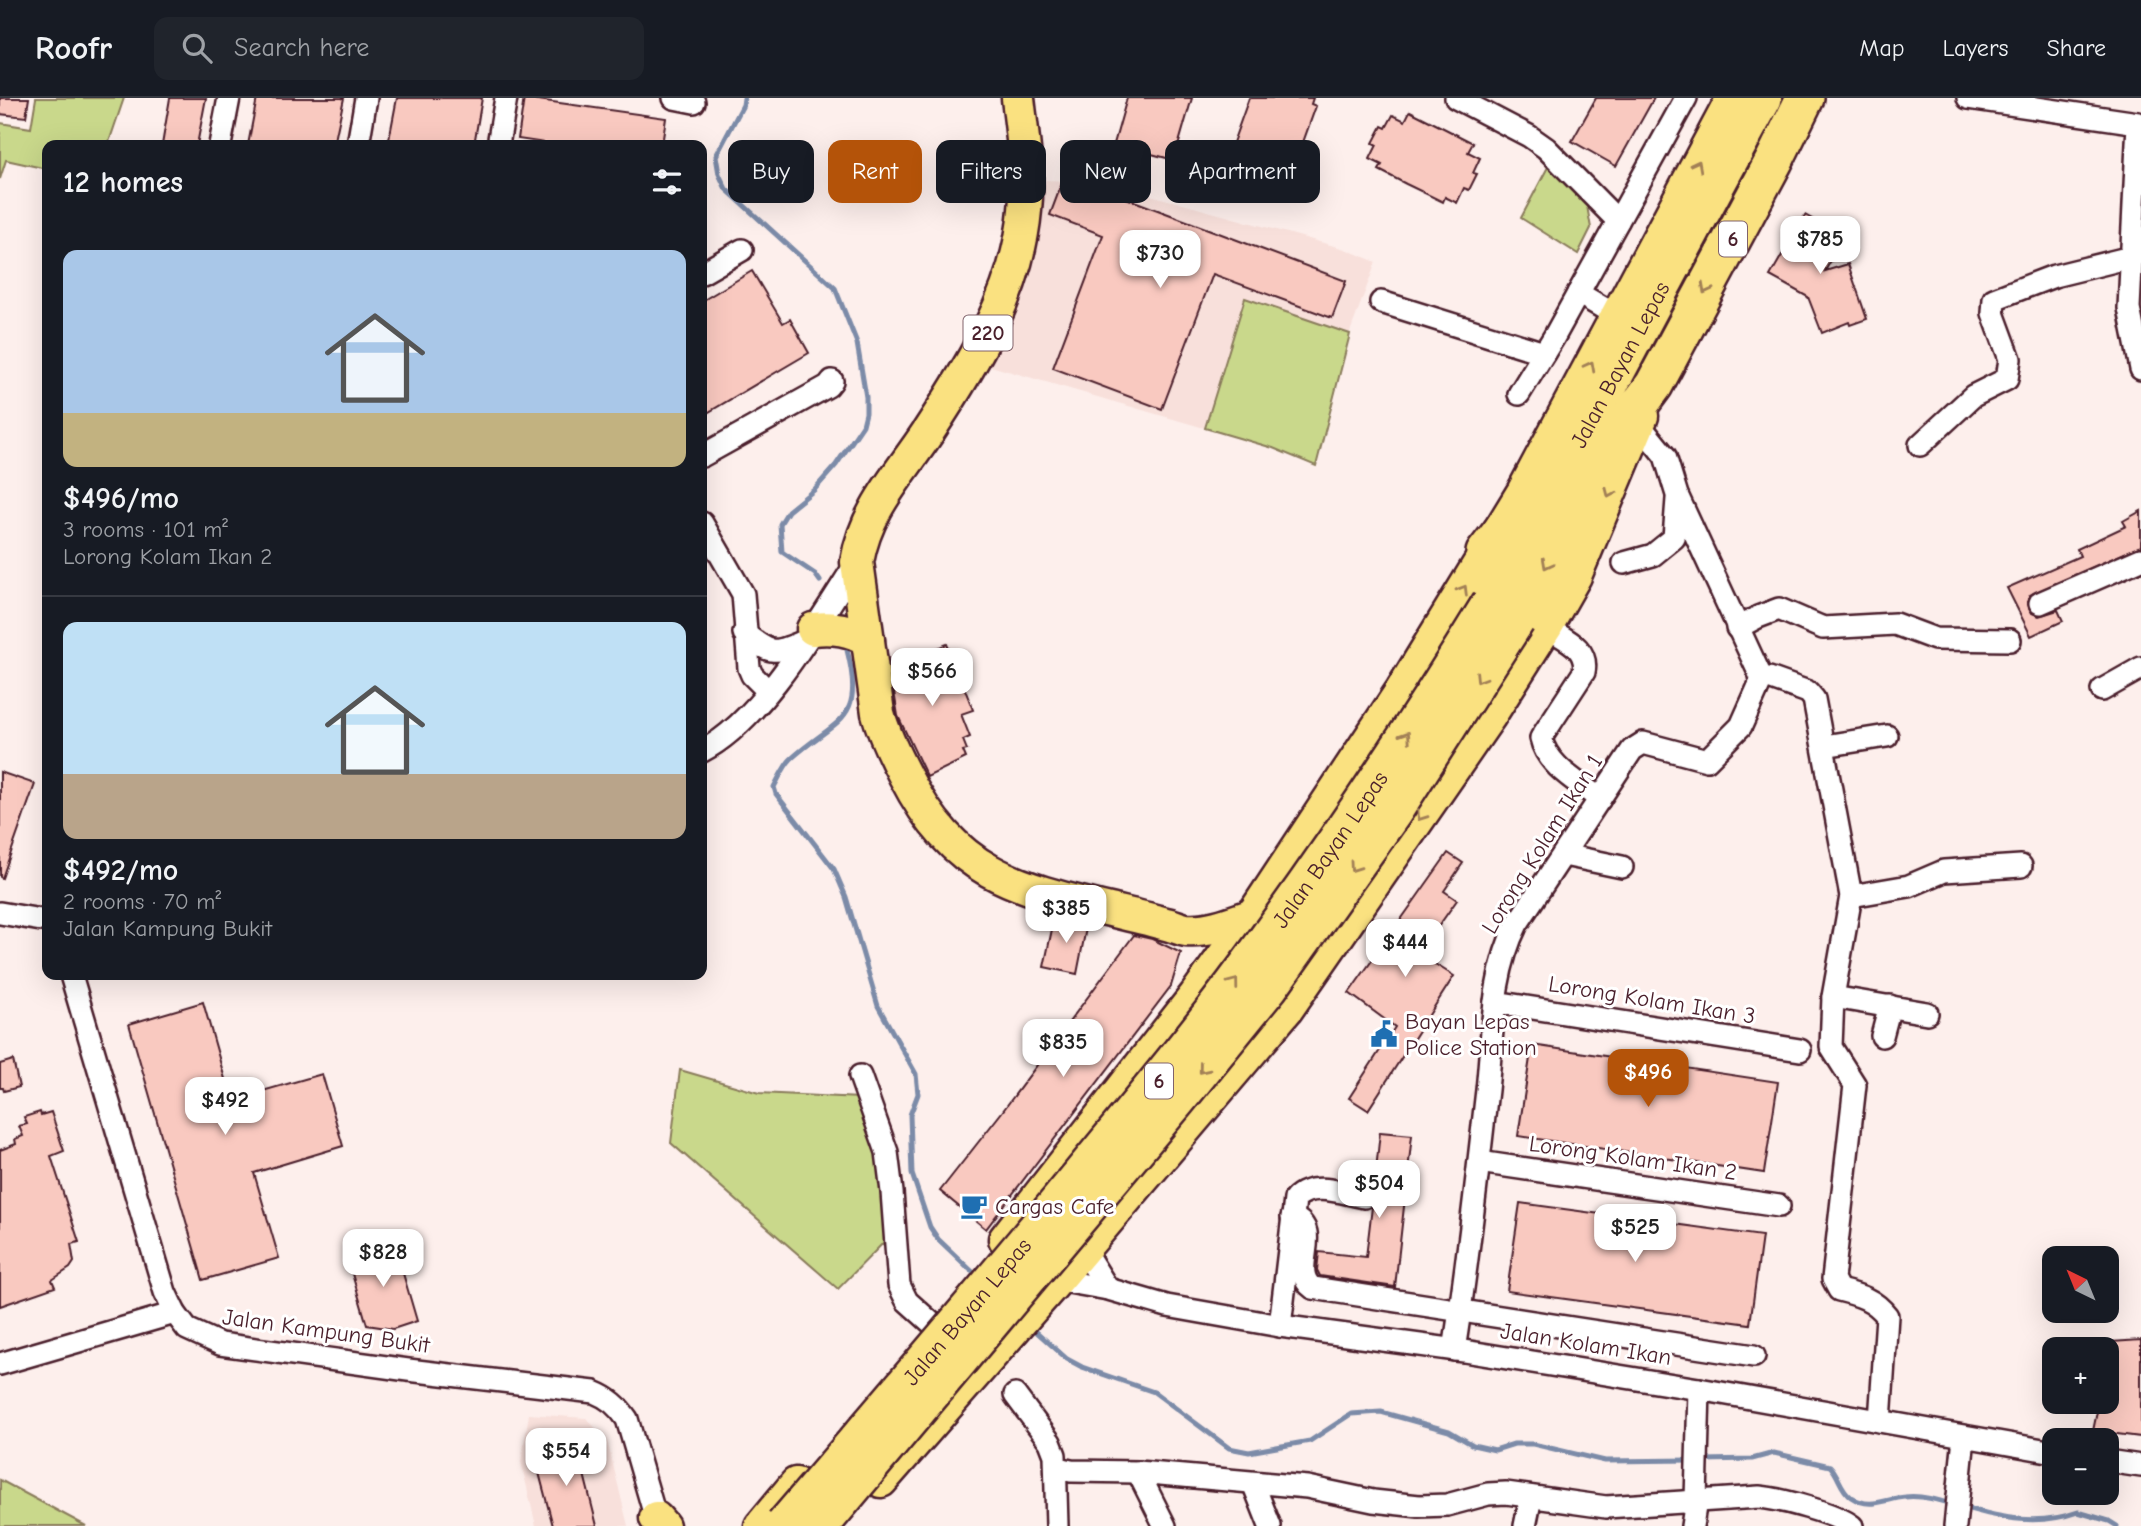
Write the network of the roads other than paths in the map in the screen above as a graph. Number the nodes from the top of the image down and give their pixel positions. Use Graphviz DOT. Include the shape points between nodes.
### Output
graph roads {
  1 [pos="229,98"];
  2 [pos="366,98"];
  3 [pos="506,98"];
  4 [pos="1018,98"];
  5 [pos="1456,98"];
  6 [pos="1686,98"];
  7 [pos="1732,98"];
  8 [pos="1763,98"];
  9 [pos="1805,98"];
  10 [pos="1968,98"];
  11 [pos="221,140"];
  12 [pos="359,140"];
  13 [pos="499,140"];
  14 [pos="1618,221"];
  15 [pos="741,250"];
  16 [pos="2131,257"];
  17 [pos="707,270"];
  18 [pos="1578,293"];
  19 [pos="1381,302"];
  20 [pos="1617,316"];
  21 [pos="1544,353"];
  22 [pos="1621,364"];
  23 [pos="2141,369"];
  24 [pos="832,381"];
  25 [pos="1654,385"];
  26 [pos="1519,394"];
  27 [pos="1639,424"];
  28 [pos="1920,445"];
  29 [pos="707,453"];
  30 [pos="1677,495"];
  31 [pos="707,532"];
  32 [pos="1485,553"];
  33 [pos="2141,559"];
  34 [pos="857,562"];
  35 [pos="1624,563"];
  36 [pos="2040,603"];
  37 [pos="1518,616"];
  38 [pos="1737,628"];
  39 [pos="744,633"];
  40 [pos="810,634"];
  41 [pos="868,640"];
  42 [pos="2010,640"];
  43 [pos="2141,668"];
  44 [pos="1762,679"];
  45 [pos="2102,690"];
  46 [pos="768,691"];
  47 [pos="1887,736"];
  48 [pos="1824,746"];
  49 [pos="707,748"];
  50 [pos="1600,799"];
  51 [pos="1564,855"];
  52 [pos="2021,866"];
  53 [pos="1622,867"];
  54 [pos="1850,896"];
  55 [pos="0,913"];
  56 [pos="1253,915"];
  57 [pos="42,920"];
  58 [pos="1185,930"];
  59 [pos="72,980"];
  60 [pos="1195,996"];
  61 [pos="1833,997"];
  62 [pos="1496,1002"];
  63 [pos="1890,1006"];
  64 [pos="1927,1013"];
  65 [pos="1882,1036"];
  66 [pos="1800,1050"];
  67 [pos="860,1076"];
  68 [pos="1094,1128"];
  69 [pos="1068,1160"];
  70 [pos="1479,1161"];
  71 [pos="1147,1174"];
  72 [pos="1364,1197"];
  73 [pos="1121,1205"];
  74 [pos="1779,1206"];
  75 [pos="1292,1217"];
  76 [pos="1083,1249"];
  77 [pos="1057,1280"];
  78 [pos="1108,1289"];
  79 [pos="1461,1310"];
  80 [pos="175,1313"];
  81 [pos="1280,1326"];
  82 [pos="936,1327"];
  83 [pos="1454,1349"];
  84 [pos="1754,1356"];
  85 [pos="0,1364"];
  86 [pos="1699,1389"];
  87 [pos="1016,1395"];
  88 [pos="1881,1421"];
  89 [pos="857,1425"];
  90 [pos="1964,1437"];
  91 [pos="2042,1450"];
  92 [pos="2119,1463"];
  93 [pos="2141,1466"];
  94 [pos="1057,1468"];
  95 [pos="1138,1472"];
  96 [pos="1253,1483"];
  97 [pos="1531,1497"];
  98 [pos="1696,1500"];
  99 [pos="1798,1516"];
  100 [pos="1955,1521"];
  101 [pos="658,1524"];
  102 [pos="761,1526"];
  103 [pos="776,1526"];
  104 [pos="784,1526"];
  105 [pos="820,1526"];
  106 [pos="841,1526"];
  107 [pos="1057,1526"];
  108 [pos="1165,1526"];
  109 [pos="1270,1526"];
  110 [pos="1525,1526"];
  111 [pos="1692,1526"];
  112 [pos="1852,1526"];
  1 -- 11 [label="street"];
  2 -- 12 [label="street"];
  3 -- 13 [label="street"];
  4 -- 34 [label="main road, 220" via="1026,208 1011,278 978,352 874,511 861,538"];
  5 -- 14 [label="street" via="1529,135"];
  6 -- 14 [label="street"];
  20 -- 7 [label="main road, Jalan Bayan Lepas, one-way"];
  8 -- 22 [label="highway, Jalan Bayan Lepas / 6"];
  9 -- 25 [label="highway, Jalan Bayan Lepas / 6, one-way"];
  10 -- 16 [label="street" via="2138,124"];
  14 -- 18 [label="street"];
  15 -- 17 [label="street"];
  16 -- 23 [label="street" via="2129,308"];
  16 -- 28 [label="street" via="2054,276 1994,299 1993,313 2010,359 2007,379 1973,396"];
  18 -- 20 [label="street"];
  18 -- 21 [label="street"];
  19 -- 21 [label="street"];
  32 -- 20 [label="main road, Jalan Bayan Lepas, one-way" via="1523,492"];
  21 -- 26 [label="street"];
  22 -- 32 [label="highway"];
  22 -- 37 [label="highway, Jalan Bayan Lepas / 6"];
  24 -- 29 [label="street"];
  25 -- 27 [label="main road, Jalan Bayan Lepas"];
  25 -- 37 [label="highway, Jalan Bayan Lepas / 6, one-way" via="1607,449"];
  27 -- 30 [label="street" via="1665,456"];
  27 -- 37 [label="main road, Jalan Bayan Lepas, one-way" via="1575,576"];
  30 -- 35 [label="street" via="1674,538 1653,555"];
  30 -- 38 [label="street"];
  31 -- 39 [label="street" via="743,594"];
  56 -- 32 [label="main road, Jalan Bayan Lepas, one-way" via="1402,690"];
  33 -- 36 [label="street"];
  34 -- 40 [label="street"];
  34 -- 41 [label="main road, 220"];
  37 -- 50 [label="street" via="1583,652 1584,672 1541,738 1554,763"];
  37 -- 71 [label="main road, Jalan Bayan Lepas, one-way" via="1489,717 1287,1009"];
  104 -- 37 [label="highway, Jalan Bayan Lepas / 6, one-way, bridge" via="1163,1076 1254,957 1446,676"];
  37 -- 105 [label="highway, Jalan Bayan Lepas / 6, one-way, bridge" via="1393,812 1269,988"];
  38 -- 42 [label="street" via="1779,609 1823,628 1895,624 1935,639"];
  38 -- 44 [label="street"];
  39 -- 40 [label="street" via="772,651 782,651"];
  39 -- 46 [label="street" via="749,668"];
  40 -- 41 [label="main road" via="842,629"];
  40 -- 46 [label="street"];
  41 -- 58 [label="main road, 220" via="878,713 888,743 925,811 951,843 987,870 1041,893"];
  43 -- 45 [label="street"];
  44 -- 48 [label="street" via="1811,695"];
  44 -- 50 [label="street, Lorong Kolam Ikan 1" via="1741,726 1707,760 1643,743 1632,750"];
  46 -- 49 [label="street" via="735,729"];
  47 -- 48 [label="street"];
  48 -- 54 [label="street"];
  50 -- 51 [label="street, Lorong Kolam Ikan 1"];
  51 -- 53 [label="street"];
  51 -- 62 [label="street, Lorong Kolam Ikan 1" via="1507,944"];
  52 -- 54 [label="street" via="1944,871 1909,886"];
  54 -- 61 [label="street"];
  55 -- 57 [label="street"];
  56 -- 58 [label="main road, 220" via="1215,927"];
  56 -- 60 [label="main road, Jalan Bayan Lepas"];
  58 -- 60 [label="main road" via="1195,956"];
  59 -- 80 [label="street, Jalan Kampung Bukit"];
  60 -- 68 [label="main road, Jalan Bayan Lepas"];
  61 -- 63 [label="street"];
  61 -- 88 [label="street" via="1832,1047 1855,1085 1833,1279 1839,1290 1865,1296 1887,1316"];
  62 -- 66 [label="street, Lorong Kolam Ikan 3"];
  62 -- 70 [label="street, Lorong Kolam Ikan 1"];
  63 -- 64 [label="street"];
  63 -- 65 [label="street"];
  67 -- 82 [label="street" via="887,1152 899,1285 907,1300"];
  68 -- 69 [label="main road, Jalan Bayan Lepas"];
  68 -- 71 [label="main road" via="1102,1151 1115,1166"];
  69 -- 73 [label="main road" via="1082,1159 1099,1166"];
  69 -- 82 [label="main road, Jalan Bayan Lepas"];
  70 -- 74 [label="street, Lorong Kolam Ikan 2"];
  70 -- 79 [label="street, Lorong Kolam Ikan 1"];
  71 -- 73 [label="main road, Jalan Bayan Lepas"];
  72 -- 75 [label="street" via="1312,1189 1294,1199"];
  73 -- 76 [label="main road, Jalan Bayan Lepas"];
  75 -- 79 [label="street" via="1306,1231 1304,1275 1314,1288"];
  75 -- 81 [label="street"];
  76 -- 77 [label="main road, Jalan Bayan Lepas"];
  76 -- 78 [label="street"];
  77 -- 78 [label="street, Jalan Kolam Ikan"];
  77 -- 106 [label="main road, Jalan Bayan Lepas"];
  78 -- 81 [label="street, Jalan Kolam Ikan" via="1167,1306"];
  79 -- 83 [label="street, Lorong Kolam Ikan 1"];
  79 -- 84 [label="street"];
  80 -- 85 [label="street"];
  80 -- 101 [label="street, Jalan Kampung Bukit" via="187,1329 220,1344 594,1392 608,1398 627,1419"];
  81 -- 83 [label="street, Jalan Kolam Ikan"];
  82 -- 89 [label="main road, Jalan Bayan Lepas"];
  83 -- 86 [label="street, Jalan Kolam Ikan"];
  86 -- 88 [label="street, Jalan Kolam Ikan"];
  86 -- 98 [label="street"];
  87 -- 94 [label="street" via="1050,1442"];
  88 -- 90 [label="street, Jalan Kolam Ikan"];
  89 -- 102 [label="main road" via="818,1459"];
  89 -- 103 [label="main road, Jalan Bayan Lepas"];
  90 -- 91 [label="street, Jalan Kolam Ikan"];
  90 -- 100 [label="street"];
  92 -- 93 [label="street"];
  94 -- 95 [label="street"];
  94 -- 107 [label="street"];
  95 -- 96 [label="street"];
  95 -- 108 [label="street"];
  96 -- 97 [label="street" via="1419,1506 1447,1505 1488,1494"];
  96 -- 109 [label="street"];
  97 -- 98 [label="street" via="1606,1507"];
  97 -- 110 [label="street"];
  98 -- 99 [label="street" via="1779,1498"];
  98 -- 111 [label="street"];
  99 -- 112 [label="street" via="1830,1516"];
}
